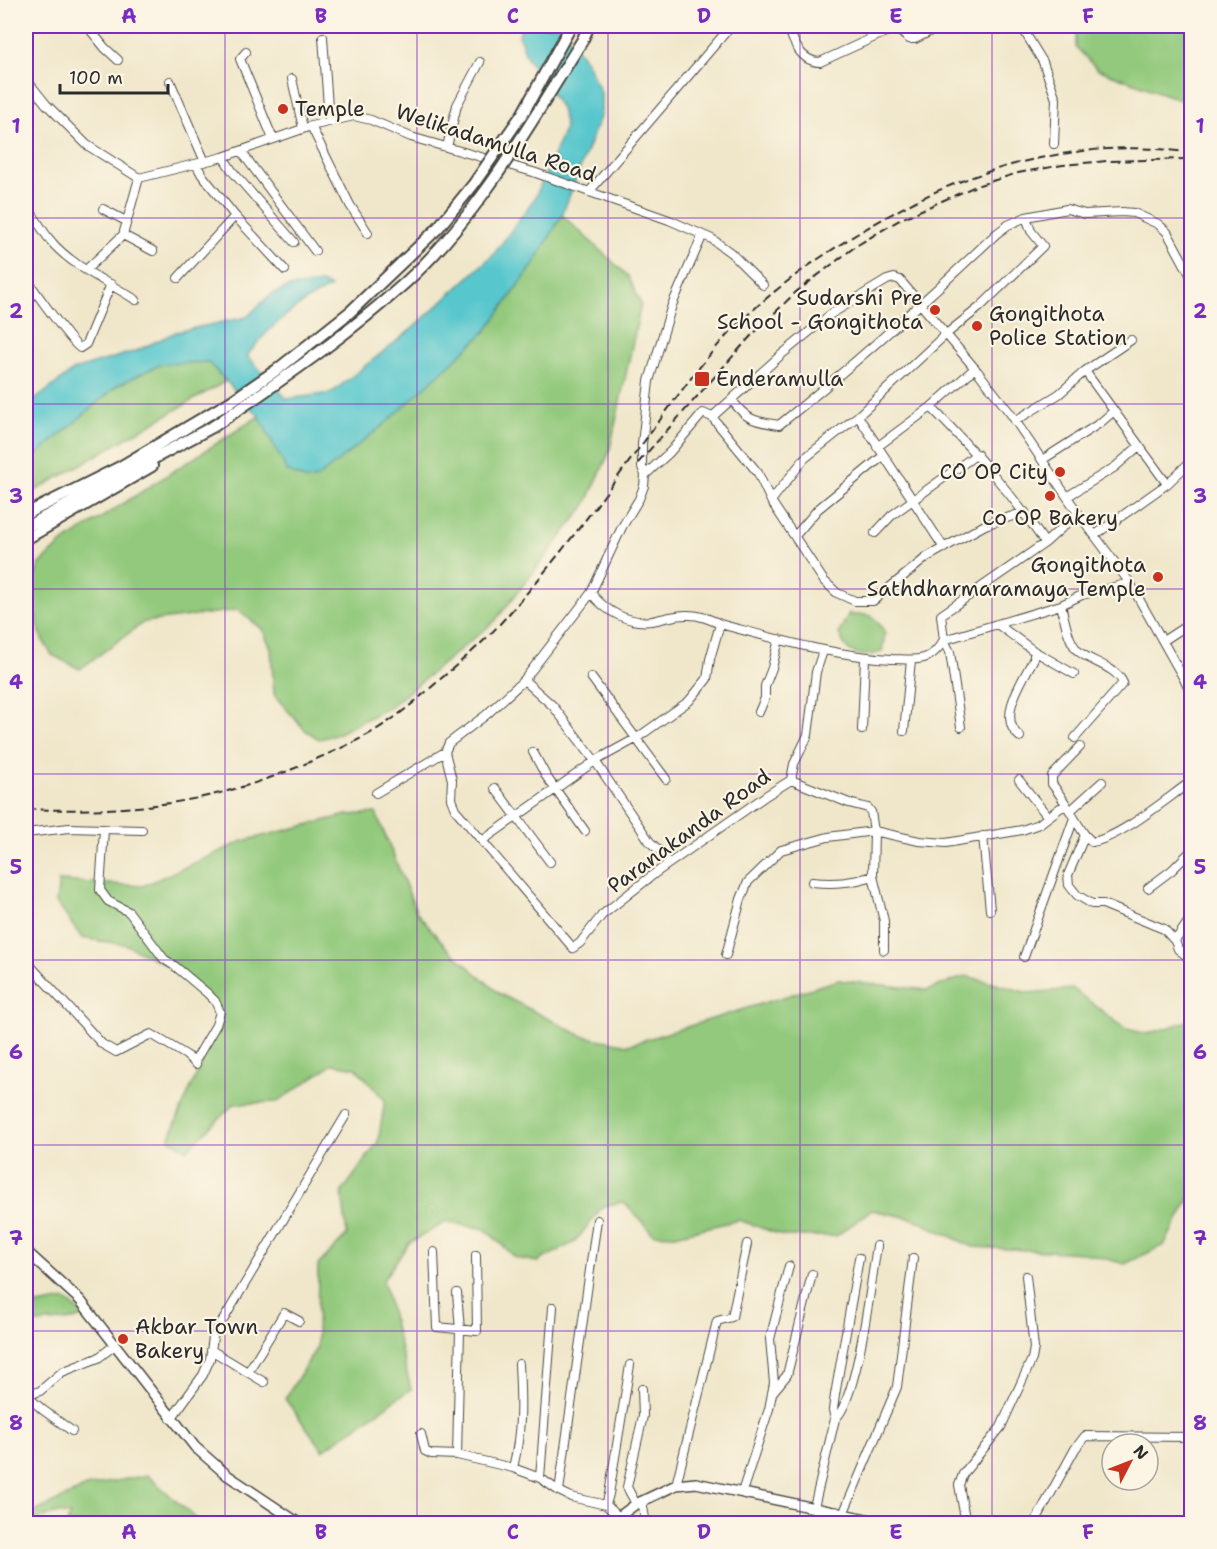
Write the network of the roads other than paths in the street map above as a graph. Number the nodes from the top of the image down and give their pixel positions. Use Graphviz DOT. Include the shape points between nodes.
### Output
graph roads {
  1 [pos="87,26"];
  2 [pos="571,26"];
  3 [pos="589,26"];
  4 [pos="731,26"];
  5 [pos="788,26"];
  6 [pos="892,26"];
  7 [pos="941,26"];
  8 [pos="1021,26"];
  9 [pos="323,37"];
  10 [pos="246,52"];
  11 [pos="118,60"];
  12 [pos="480,62"];
  13 [pos="26,79"];
  14 [pos="292,79"];
  15 [pos="170,81"];
  16 [pos="329,121"];
  17 [pos="307,127"];
  18 [pos="273,139"];
  19 [pos="1054,144"];
  20 [pos="447,147"];
  21 [pos="242,151"];
  22 [pos="223,158"];
  23 [pos="201,163"];
  24 [pos="139,178"];
  25 [pos="589,192"];
  26 [pos="26,206"];
  27 [pos="103,209"];
  28 [pos="235,216"];
  29 [pos="1026,218"];
  30 [pos="126,221"];
  31 [pos="368,233"];
  32 [pos="123,235"];
  33 [pos="700,235"];
  34 [pos="294,242"];
  35 [pos="153,251"];
  36 [pos="315,251"];
  37 [pos="86,270"];
  38 [pos="285,270"];
  39 [pos="26,278"];
  40 [pos="178,278"];
  41 [pos="1191,278"];
  42 [pos="111,284"];
  43 [pos="763,285"];
  44 [pos="136,300"];
  45 [pos="920,305"];
  46 [pos="945,335"];
  47 [pos="1131,340"];
  48 [pos="975,368"];
  49 [pos="1085,371"];
  50 [pos="732,400"];
  51 [pos="235,406"];
  52 [pos="931,407"];
  53 [pos="1114,411"];
  54 [pos="858,416"];
  55 [pos="712,417"];
  56 [pos="1015,421"];
  57 [pos="214,426"];
  58 [pos="184,444"];
  59 [pos="1139,446"];
  60 [pos="877,447"];
  61 [pos="977,454"];
  62 [pos="884,456"];
  63 [pos="1042,460"];
  64 [pos="1191,460"];
  65 [pos="151,467"];
  66 [pos="645,475"];
  67 [pos="1167,484"];
  68 [pos="1068,496"];
  69 [pos="913,500"];
  70 [pos="771,501"];
  71 [pos="1024,512"];
  72 [pos="1078,513"];
  73 [pos="26,514"];
  74 [pos="26,527"];
  75 [pos="26,532"];
  76 [pos="874,533"];
  77 [pos="1095,535"];
  78 [pos="795,536"];
  79 [pos="26,539"];
  80 [pos="1045,543"];
  81 [pos="26,546"];
  82 [pos="944,548"];
  83 [pos="1130,583"];
  84 [pos="591,593"];
  85 [pos="1062,605"];
  86 [pos="1191,622"];
  87 [pos="720,624"];
  88 [pos="997,624"];
  89 [pos="779,639"];
  90 [pos="944,640"];
  91 [pos="1163,641"];
  92 [pos="823,651"];
  93 [pos="1034,651"];
  94 [pos="866,658"];
  95 [pos="911,660"];
  96 [pos="1074,674"];
  97 [pos="591,677"];
  98 [pos="1188,677"];
  99 [pos="524,680"];
  100 [pos="1191,696"];
  101 [pos="759,712"];
  102 [pos="961,727"];
  103 [pos="862,730"];
  104 [pos="904,731"];
  105 [pos="1020,737"];
  106 [pos="637,738"];
  107 [pos="1075,738"];
  108 [pos="1080,747"];
  109 [pos="445,752"];
  110 [pos="533,752"];
  111 [pos="595,760"];
  112 [pos="666,779"];
  113 [pos="791,780"];
  114 [pos="1019,780"];
  115 [pos="1191,781"];
  116 [pos="1102,782"];
  117 [pos="495,788"];
  118 [pos="557,789"];
  119 [pos="376,793"];
  120 [pos="1070,812"];
  121 [pos="518,816"];
  122 [pos="1048,817"];
  123 [pos="104,829"];
  124 [pos="142,830"];
  125 [pos="585,831"];
  126 [pos="874,831"];
  127 [pos="26,833"];
  128 [pos="1085,835"];
  129 [pos="983,836"];
  130 [pos="482,841"];
  131 [pos="1191,850"];
  132 [pos="550,862"];
  133 [pos="668,864"];
  134 [pos="873,876"];
  135 [pos="812,882"];
  136 [pos="1148,888"];
  137 [pos="990,910"];
  138 [pos="1191,916"];
  139 [pos="1175,941"];
  140 [pos="884,950"];
  141 [pos="726,955"];
  142 [pos="1023,957"];
  143 [pos="1191,960"];
  144 [pos="26,961"];
  145 [pos="346,1115"];
  146 [pos="597,1220"];
  147 [pos="747,1244"];
  148 [pos="877,1246"];
  149 [pos="26,1251"];
  150 [pos="434,1252"];
  151 [pos="476,1255"];
  152 [pos="859,1258"];
  153 [pos="913,1258"];
  154 [pos="789,1266"];
  155 [pos="812,1274"];
  156 [pos="1026,1276"];
  157 [pos="457,1293"];
  158 [pos="553,1307"];
  159 [pos="299,1321"];
  160 [pos="460,1330"];
  161 [pos="115,1345"];
  162 [pos="211,1350"];
  163 [pos="519,1364"];
  164 [pos="630,1365"];
  165 [pos="248,1372"];
  166 [pos="264,1382"];
  167 [pos="642,1389"];
  168 [pos="772,1394"];
  169 [pos="26,1396"];
  170 [pos="171,1419"];
  171 [pos="835,1419"];
  172 [pos="72,1431"];
  173 [pos="421,1434"];
  174 [pos="1191,1437"];
  175 [pos="458,1455"];
  176 [pos="513,1468"];
  177 [pos="540,1478"];
  178 [pos="676,1485"];
  179 [pos="559,1491"];
  180 [pos="742,1492"];
  181 [pos="639,1503"];
  182 [pos="606,1505"];
  183 [pos="814,1507"];
  184 [pos="26,1512"];
  185 [pos="840,1512"];
  186 [pos="613,1522"];
  187 [pos="297,1523"];
  188 [pos="28,1524"];
  189 [pos="646,1524"];
  190 [pos="832,1524"];
  191 [pos="890,1524"];
  192 [pos="966,1524"];
  193 [pos="1034,1524"];
  1 -- 11 [label="street"];
  2 -- 51 [label="highway, bridge" via="523,113 437,229 350,312"];
  3 -- 51 [label="highway, bridge" via="489,187 406,282 290,374"];
  4 -- 25 [label="street"];
  5 -- 6 [label="street" via="803,56 810,62 820,62"];
  6 -- 7 [label="street" via="909,39"];
  8 -- 19 [label="street" via="1043,62 1056,99"];
  9 -- 16 [label="street"];
  10 -- 18 [label="street" via="240,59"];
  12 -- 20 [label="street" via="457,105"];
  13 -- 24 [label="street" via="87,145"];
  14 -- 17 [label="street"];
  15 -- 23 [label="street"];
  16 -- 17 [label="street, Welikadamulla Road"];
  16 -- 20 [label="street, Welikadamulla Road" via="354,116"];
  17 -- 18 [label="street, Welikadamulla Road"];
  17 -- 31 [label="street"];
  18 -- 21 [label="street, Welikadamulla Road"];
  20 -- 25 [label="street, Welikadamulla Road"];
  21 -- 22 [label="street, Welikadamulla Road"];
  21 -- 36 [label="street"];
  22 -- 23 [label="street, Welikadamulla Road"];
  22 -- 34 [label="street"];
  23 -- 24 [label="street, Welikadamulla Road"];
  23 -- 28 [label="street" via="202,175"];
  24 -- 30 [label="street"];
  25 -- 33 [label="street, Welikadamulla Road"];
  26 -- 37 [label="street" via="51,242"];
  27 -- 30 [label="street"];
  28 -- 38 [label="street"];
  28 -- 40 [label="street"];
  29 -- 41 [label="street" via="1067,209 1085,214 1134,213 1167,232"];
  29 -- 45 [label="street" via="996,234"];
  29 -- 46 [label="street" via="1043,246"];
  30 -- 32 [label="street"];
  32 -- 35 [label="street"];
  32 -- 37 [label="street"];
  33 -- 43 [label="street, Welikadamulla Road" via="731,253"];
  33 -- 66 [label="street" via="672,304 649,381 642,458"];
  37 -- 42 [label="street"];
  39 -- 42 [label="street" via="80,348 86,344"];
  42 -- 44 [label="street"];
  45 -- 46 [label="street"];
  45 -- 50 [label="street" via="779,425 752,421"];
  45 -- 50 [label="street" via="900,280 887,280 831,314"];
  46 -- 48 [label="street"];
  46 -- 54 [label="street"];
  47 -- 49 [label="street"];
  48 -- 52 [label="street"];
  48 -- 56 [label="street"];
  49 -- 53 [label="street"];
  49 -- 56 [label="street" via="1059,394"];
  50 -- 55 [label="street"];
  51 -- 57 [label="highway"];
  51 -- 73 [label="highway"];
  52 -- 60 [label="street"];
  52 -- 61 [label="street"];
  53 -- 59 [label="street"];
  53 -- 63 [label="street"];
  54 -- 60 [label="street"];
  54 -- 70 [label="street" via="805,458"];
  55 -- 66 [label="street" via="703,413"];
  55 -- 70 [label="street" via="758,473"];
  56 -- 63 [label="street"];
  57 -- 58 [label="highway"];
  57 -- 74 [label="highway"];
  58 -- 65 [label="highway"];
  58 -- 75 [label="highway"];
  59 -- 67 [label="street"];
  59 -- 68 [label="street" via="1115,467"];
  60 -- 62 [label="street"];
  61 -- 69 [label="street"];
  61 -- 71 [label="street"];
  62 -- 69 [label="street"];
  62 -- 78 [label="street" via="818,509"];
  63 -- 68 [label="street"];
  64 -- 67 [label="street"];
  65 -- 79 [label="highway"];
  65 -- 81 [label="highway"];
  66 -- 84 [label="street" via="639,499"];
  67 -- 77 [label="street"];
  68 -- 72 [label="street"];
  69 -- 76 [label="street"];
  69 -- 82 [label="street"];
  70 -- 78 [label="street"];
  71 -- 80 [label="street"];
  71 -- 82 [label="street" via="985,525"];
  72 -- 77 [label="street"];
  72 -- 80 [label="street"];
  77 -- 83 [label="street"];
  78 -- 82 [label="street" via="824,581 837,593 855,601 873,601"];
  80 -- 90 [label="street" via="941,615"];
  83 -- 85 [label="street" via="1082,595"];
  83 -- 91 [label="street"];
  84 -- 87 [label="street" via="614,614 629,618 649,621 687,615"];
  84 -- 99 [label="street"];
  85 -- 88 [label="street"];
  85 -- 107 [label="street" via="1070,638 1078,650 1123,683"];
  86 -- 91 [label="street"];
  87 -- 89 [label="street"];
  87 -- 106 [label="street" via="707,679 689,701"];
  88 -- 90 [label="street"];
  88 -- 93 [label="street"];
  89 -- 92 [label="street"];
  89 -- 101 [label="street"];
  90 -- 95 [label="street" via="938,650 925,658"];
  90 -- 102 [label="street" via="950,652"];
  91 -- 98 [label="street"];
  92 -- 94 [label="street"];
  92 -- 113 [label="street" via="816,672 808,735"];
  93 -- 96 [label="street"];
  93 -- 105 [label="street" via="1010,707 1010,721"];
  94 -- 95 [label="street"];
  94 -- 103 [label="street"];
  95 -- 104 [label="street"];
  97 -- 106 [label="street"];
  98 -- 100 [label="street"];
  99 -- 109 [label="street"];
  99 -- 111 [label="street" via="553,706"];
  106 -- 111 [label="street"];
  106 -- 112 [label="street"];
  108 -- 120 [label="street" via="1052,776 1052,784"];
  109 -- 119 [label="street"];
  109 -- 130 [label="street" via="455,809"];
  110 -- 118 [label="street"];
  111 -- 118 [label="street"];
  111 -- 133 [label="street"];
  113 -- 126 [label="street, Paranakanda Road" via="868,808"];
  113 -- 133 [label="street, Paranakanda Road"];
  114 -- 122 [label="street"];
  115 -- 128 [label="street" via="1116,832 1092,842"];
  116 -- 120 [label="street"];
  117 -- 121 [label="street"];
  118 -- 121 [label="street"];
  118 -- 125 [label="street"];
  120 -- 122 [label="street" via="1060,808"];
  120 -- 128 [label="street"];
  120 -- 142 [label="street"];
  121 -- 130 [label="street"];
  121 -- 132 [label="street"];
  122 -- 129 [label="street" via="1022,830"];
  123 -- 124 [label="street"];
  123 -- 127 [label="street"];
  123 -- 144 [label="street" via="100,890 108,901 129,912 164,959 207,993 220,1012 196,1063 151,1034 116,1052 102,1044"];
  126 -- 129 [label="street" via="946,843"];
  126 -- 134 [label="street"];
  126 -- 141 [label="street" via="828,837 781,850 748,882"];
  128 -- 139 [label="street" via="1068,875 1069,885 1077,895 1164,929"];
  129 -- 137 [label="street"];
  130 -- 133 [label="street, Paranakanda Road" via="573,948 602,915"];
  131 -- 136 [label="street"];
  134 -- 135 [label="street" via="852,883"];
  134 -- 140 [label="street" via="884,921"];
  138 -- 139 [label="street"];
  139 -- 143 [label="street"];
  145 -- 162 [label="street" via="213,1336"];
  146 -- 179 [label="street"];
  147 -- 178 [label="street" via="732,1317 717,1321"];
  148 -- 171 [label="street" via="859,1358 849,1394"];
  149 -- 161 [label="main road" via="80,1300"];
  150 -- 160 [label="street" via="437,1327"];
  151 -- 160 [label="street" via="477,1331"];
  152 -- 171 [label="street" via="835,1395"];
  153 -- 185 [label="street" via="897,1387"];
  154 -- 168 [label="street" via="770,1339"];
  155 -- 168 [label="street" via="787,1375"];
  156 -- 192 [label="street" via="1032,1359 1001,1427 963,1474 960,1485"];
  157 -- 160 [label="street"];
  158 -- 177 [label="street"];
  159 -- 165 [label="street" via="284,1312"];
  160 -- 175 [label="street"];
  161 -- 169 [label="street"];
  161 -- 170 [label="main road"];
  162 -- 165 [label="street"];
  162 -- 170 [label="street" via="203,1374"];
  163 -- 176 [label="street" via="520,1441"];
  164 -- 182 [label="street"];
  165 -- 166 [label="street"];
  167 -- 181 [label="street" via="643,1416 627,1487"];
  168 -- 180 [label="street"];
  169 -- 172 [label="street"];
  170 -- 187 [label="main road" via="227,1475"];
  171 -- 183 [label="street"];
  173 -- 175 [label="street" via="425,1452"];
  174 -- 193 [label="street" via="1085,1436"];
  175 -- 176 [label="street"];
  176 -- 177 [label="street"];
  177 -- 179 [label="street"];
  178 -- 180 [label="main road" via="696,1483"];
  178 -- 181 [label="main road"];
  179 -- 182 [label="street"];
  180 -- 183 [label="main road"];
  181 -- 186 [label="main road"];
  181 -- 189 [label="street"];
  182 -- 186 [label="street"];
  183 -- 185 [label="main road"];
  184 -- 188 [label="street"];
  185 -- 190 [label="street"];
  185 -- 191 [label="main road"];
}
